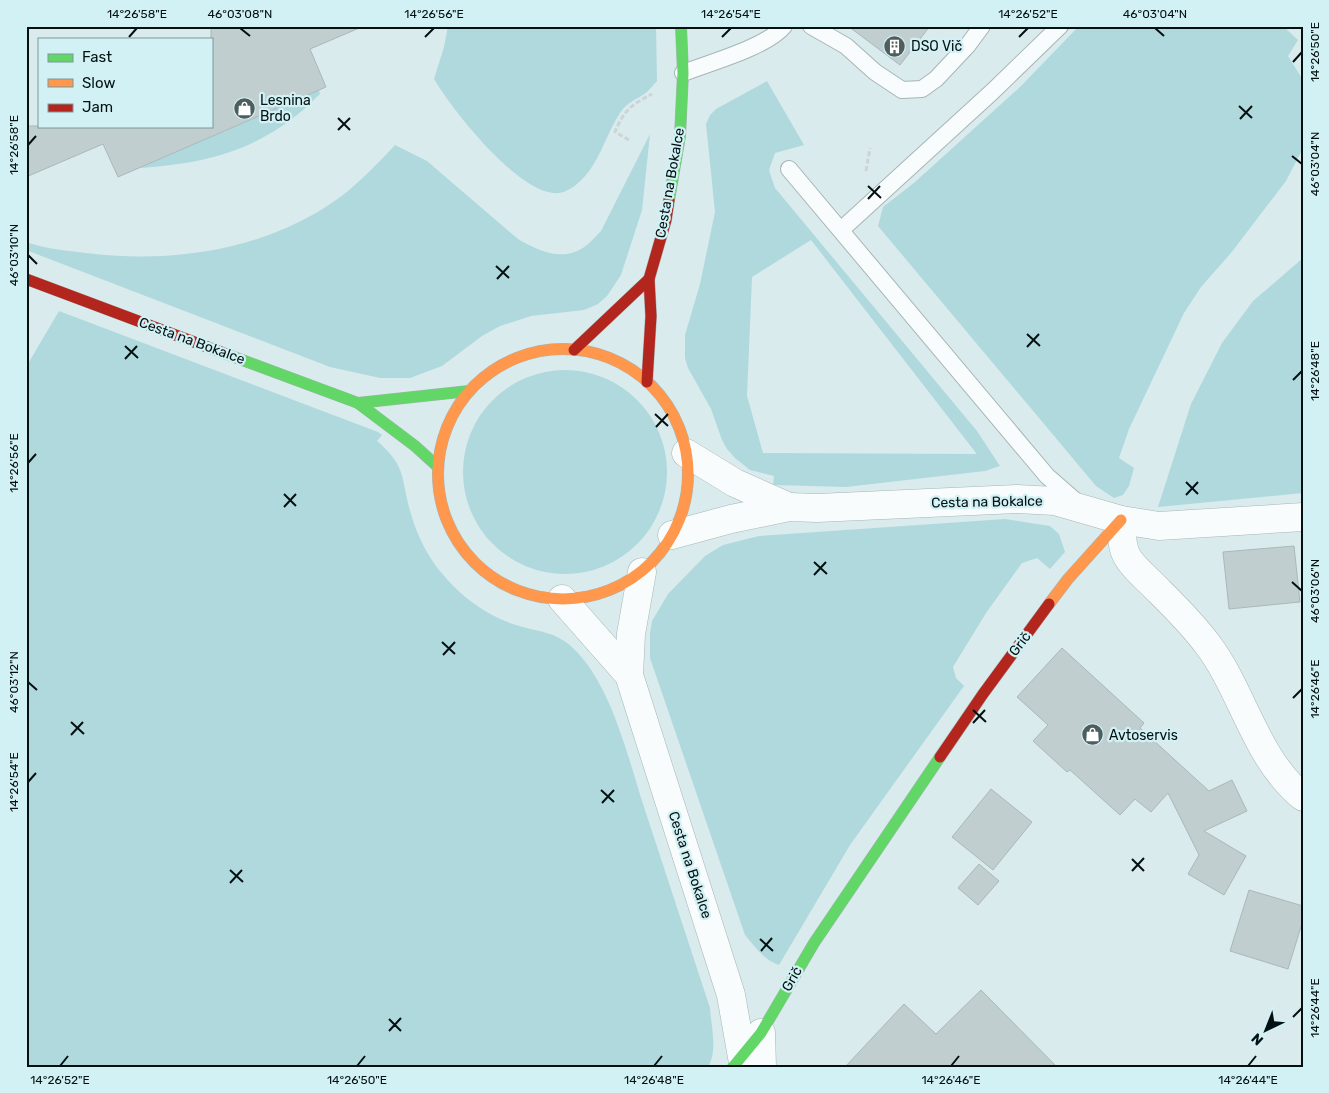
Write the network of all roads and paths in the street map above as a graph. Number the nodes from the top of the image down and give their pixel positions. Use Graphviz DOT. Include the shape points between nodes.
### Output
graph roads {
  1 [pos="681,26"];
  2 [pos="784,26"];
  3 [pos="811,26"];
  4 [pos="982,26"];
  5 [pos="1060,26"];
  6 [pos="682,73"];
  7 [pos="629,140"];
  8 [pos="789,169"];
  9 [pos="840,230"];
  10 [pos="26,278"];
  11 [pos="649,279"];
  12 [pos="574,350"];
  13 [pos="647,382"];
  14 [pos="469,391"];
  15 [pos="358,403"];
  16 [pos="686,453"];
  17 [pos="437,466"];
  18 [pos="789,507"];
  19 [pos="1086,510"];
  20 [pos="1303,517"];
  21 [pos="1121,520"];
  22 [pos="672,535"];
  23 [pos="642,572"];
  24 [pos="562,600"];
  25 [pos="629,675"];
  26 [pos="1303,797"];
  27 [pos="761,1033"];
  28 [pos="746,1064"];
  1 -- 6 [label="street, Cesta na Bokalce"];
  2 -- 6 [label="lane" via="775,36 760,44"];
  3 -- 4 [label="lane" via="846,46 875,72 902,90 922,89 936,80"];
  5 -- 9 [label="lane"];
  6 -- 7 [label="path" via="626,111 615,132"];
  6 -- 11 [label="street, Cesta na Bokalce" via="676,165 666,220"];
  8 -- 9 [label="lane"];
  9 -- 19 [label="lane" via="1047,476"];
  10 -- 15 [label="street, Cesta na Bokalce"];
  11 -- 12 [label="street"];
  11 -- 13 [label="street, Cesta na Bokalce" via="651,316"];
  12 -- 13 [label="street" via="606,357"];
  12 -- 14 [label="street" via="541,351 509,360"];
  13 -- 16 [label="street" via="659,394 676,422"];
  14 -- 15 [label="street, Cesta na Bokalce"];
  14 -- 17 [label="street" via="446,426"];
  15 -- 17 [label="street, Cesta na Bokalce" via="416,446"];
  16 -- 18 [label="street, Cesta na Bokalce" via="735,483"];
  16 -- 22 [label="street" via="688,487 680,520"];
  17 -- 24 [label="street" via="445,516 456,540 471,560 512,589 536,597"];
  18 -- 19 [label="street, Cesta na Bokalce" via="1017,499 1055,501"];
  18 -- 22 [label="street, Cesta na Bokalce"];
  19 -- 21 [label="street, Cesta na Bokalce"];
  20 -- 21 [label="street, Cesta na Bokalce" via="1159,526"];
  21 -- 26 [label="street" via="1127,557 1209,646 1271,761"];
  21 -- 27 [label="street, Grič" via="1068,579 983,694 814,943"];
  22 -- 23 [label="street" via="664,549"];
  23 -- 24 [label="street" via="604,592"];
  23 -- 25 [label="street, Cesta na Bokalce" via="631,634"];
  24 -- 25 [label="street, Cesta na Bokalce"];
  25 -- 28 [label="street, Cesta na Bokalce" via="731,995"];
  27 -- 28 [label="street"];
}
